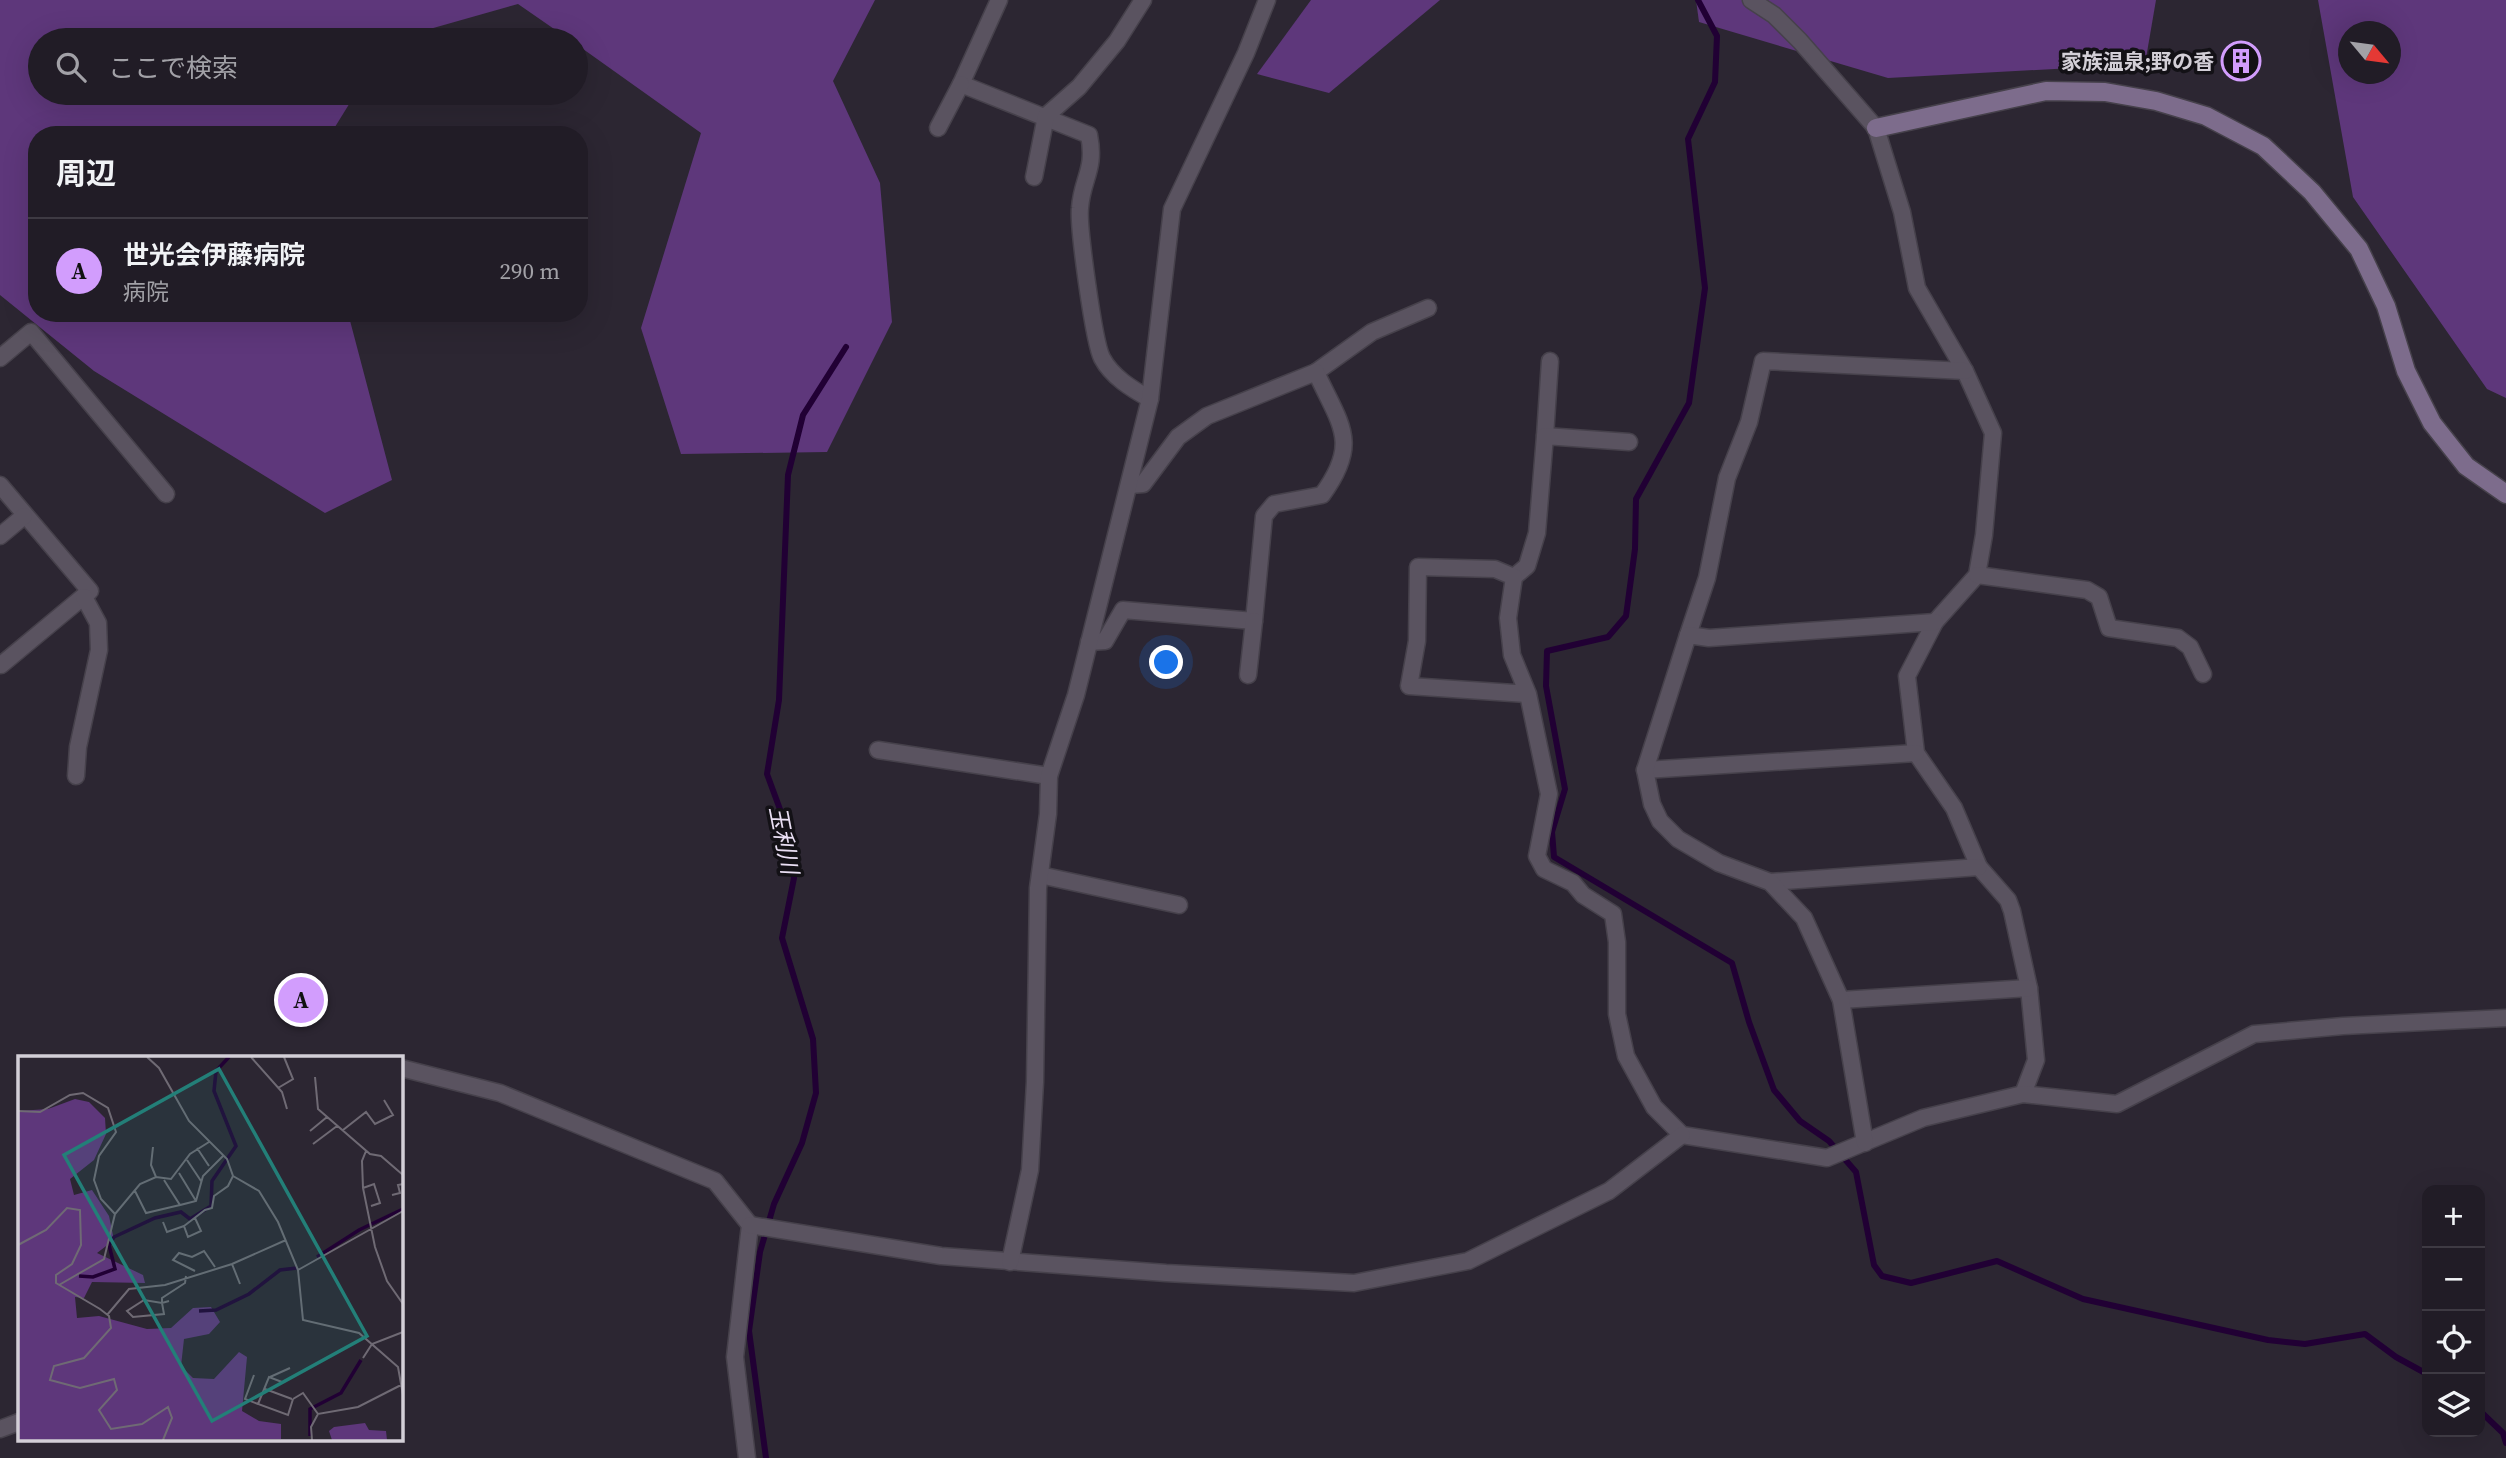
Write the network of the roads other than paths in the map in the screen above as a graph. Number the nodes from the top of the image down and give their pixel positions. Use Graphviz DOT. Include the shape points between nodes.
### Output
graph roads {
  1 [pos="999,0"];
  2 [pos="1143,0"];
  3 [pos="1267,0"];
  4 [pos="1751,0"];
  5 [pos="961,84"];
  6 [pos="1046,116"];
  7 [pos="938,128"];
  8 [pos="1876,128"];
  9 [pos="1034,177"];
  10 [pos="1428,308"];
  11 [pos="0,358"];
  12 [pos="1550,361"];
  13 [pos="1965,371"];
  14 [pos="1316,372"];
  15 [pos="1150,399"];
  16 [pos="1545,436"];
  17 [pos="1629,442"];
  18 [pos="0,485"];
  19 [pos="1130,485"];
  20 [pos="166,494"];
  21 [pos="2506,494"];
  22 [pos="24,516"];
  23 [pos="0,536"];
  24 [pos="1977,575"];
  25 [pos="1514,578"];
  26 [pos="84,597"];
  27 [pos="1254,621"];
  28 [pos="1934,622"];
  29 [pos="1688,635"];
  30 [pos="1088,642"];
  31 [pos="1,665"];
  32 [pos="2203,674"];
  33 [pos="1248,675"];
  34 [pos="1528,694"];
  35 [pos="877,750"];
  36 [pos="1916,753"];
  37 [pos="1645,770"];
  38 [pos="76,776"];
  39 [pos="1049,776"];
  40 [pos="1979,867"];
  41 [pos="1040,875"];
  42 [pos="1770,882"];
  43 [pos="1180,905"];
  44 [pos="2029,988"];
  45 [pos="1841,1000"];
  46 [pos="2506,1018"];
  47 [pos="402,1068"];
  48 [pos="2023,1094"];
  49 [pos="1682,1135"];
  50 [pos="1865,1143"];
  51 [pos="750,1225"];
  52 [pos="1010,1262"];
  53 [pos="18,1422"];
  54 [pos="0,1429"];
  55 [pos="747,1458"];
  1 -- 5 [label="street"];
  2 -- 6 [label="street" via="1079,87"];
  3 -- 15 [label="street" via="1172,208"];
  4 -- 8 [label="street" via="1800,41"];
  5 -- 6 [label="street"];
  5 -- 7 [label="street"];
  6 -- 9 [label="street"];
  6 -- 15 [label="street" via="1089,135 1093,156 1079,209 1101,357 1125,385"];
  8 -- 13 [label="street" via="1902,212 1917,288"];
  8 -- 21 [label="street" via="2046,91 2105,92 2206,116 2263,146 2312,192 2359,249 2386,306 2406,371 2432,423 2466,466"];
  10 -- 14 [label="street" via="1372,332"];
  11 -- 20 [label="street" via="31,332"];
  12 -- 16 [label="street"];
  13 -- 24 [label="street" via="1993,433"];
  13 -- 29 [label="street" via="1763,361 1749,422 1727,478 1707,578"];
  14 -- 19 [label="street" via="1207,416 1178,438 1143,484"];
  14 -- 27 [label="street" via="1345,437 1339,471 1322,495 1274,504 1264,516"];
  15 -- 19 [label="street"];
  16 -- 17 [label="street"];
  16 -- 25 [label="street" via="1536,533 1527,566"];
  18 -- 22 [label="street"];
  19 -- 30 [label="street"];
  22 -- 23 [label="street"];
  22 -- 26 [label="street" via="90,591"];
  24 -- 28 [label="street"];
  24 -- 32 [label="street" via="2087,590 2099,597 2109,628 2178,638 2190,647"];
  25 -- 34 [label="street" via="1508,618 1512,655"];
  25 -- 34 [label="street" via="1495,569 1418,566 1417,641 1409,686"];
  26 -- 31 [label="street"];
  26 -- 38 [label="street" via="98,623 99,650"];
  27 -- 30 [label="street" via="1123,610 1105,641"];
  27 -- 33 [label="street"];
  28 -- 29 [label="street" via="1709,638"];
  28 -- 36 [label="street" via="1906,676"];
  29 -- 37 [label="street"];
  30 -- 39 [label="street"];
  34 -- 49 [label="street" via="1549,794 1537,856 1544,869 1573,883 1613,914 1617,1014 1626,1056 1654,1107"];
  35 -- 39 [label="street"];
  36 -- 37 [label="street"];
  36 -- 40 [label="street" via="1954,808"];
  37 -- 42 [label="street" via="1660,821 1678,839 1719,863"];
  39 -- 41 [label="street"];
  40 -- 42 [label="street"];
  40 -- 44 [label="street" via="2008,900"];
  41 -- 43 [label="street"];
  41 -- 52 [label="street" via="1030,1170"];
  42 -- 45 [label="street" via="1804,918"];
  44 -- 45 [label="street"];
  44 -- 48 [label="street" via="2036,1060"];
  45 -- 50 [label="street"];
  46 -- 48 [label="street" via="2254,1034 2117,1104"];
  47 -- 51 [label="street" via="500,1093 715,1181"];
  48 -- 50 [label="street" via="1923,1118"];
  49 -- 50 [label="street" via="1827,1158"];
  49 -- 52 [label="street" via="1609,1191 1468,1261 1354,1283"];
  51 -- 52 [label="street" via="941,1256"];
  51 -- 55 [label="street" via="735,1357"];
  53 -- 54 [label="street"];
}
